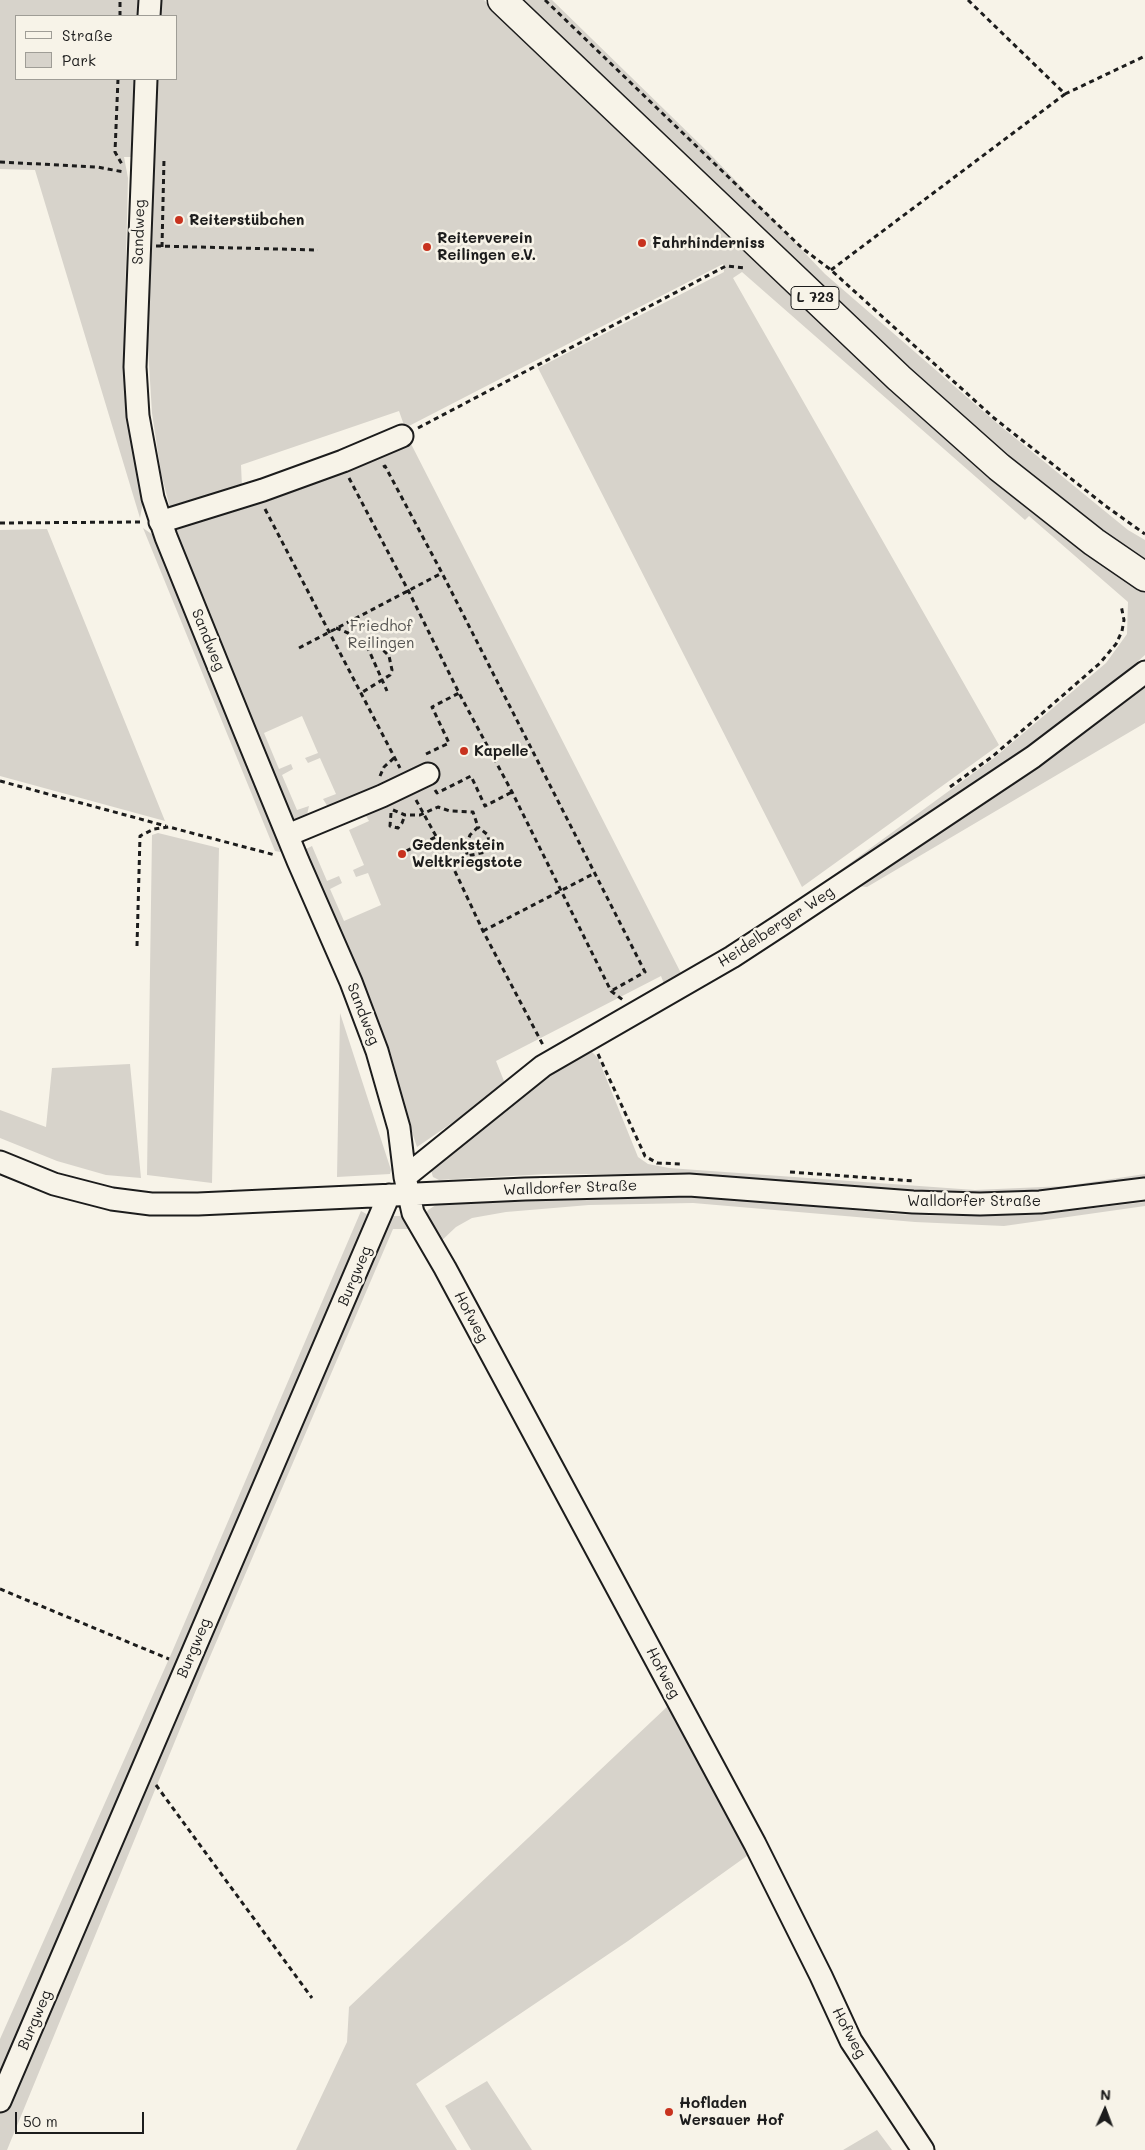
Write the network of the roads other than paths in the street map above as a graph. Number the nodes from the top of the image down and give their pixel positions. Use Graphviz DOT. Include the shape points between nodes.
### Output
graph roads {
  1 [pos="150,0"];
  2 [pos="502,0"];
  3 [pos="149,15"];
  4 [pos="146,80"];
  5 [pos="402,436"];
  6 [pos="160,522"];
  7 [pos="1145,577"];
  8 [pos="1145,672"];
  9 [pos="428,774"];
  10 [pos="288,835"];
  11 [pos="0,1162"];
  12 [pos="401,1188"];
  13 [pos="1145,1189"];
  14 [pos="0,2101"];
  15 [pos="923,2150"];
  1 -- 3 [label="street"];
  2 -- 7 [label="main road, L 723" via="899,378 999,467 1094,542"];
  4 -- 6 [label="street, Sandweg" via="135,367 144,458"];
  5 -- 6 [label="street" via="263,490"];
  6 -- 10 [label="street, Sandweg"];
  8 -- 12 [label="street, Heidelberger Weg" via="1033,757 781,925 732,957 543,1066"];
  9 -- 10 [label="street"];
  10 -- 12 [label="street, Sandweg" via="351,982 377,1052 400,1128"];
  11 -- 12 [label="street, Walldorfer Straße" via="62,1186 112,1199 151,1204 198,1204"];
  12 -- 13 [label="street, Walldorfer Straße" via="689,1185 980,1204 1040,1202"];
  12 -- 14 [label="street, Burgweg" via="186,1666"];
  12 -- 15 [label="street, Hofweg" via="755,1844 851,2041"];
}
